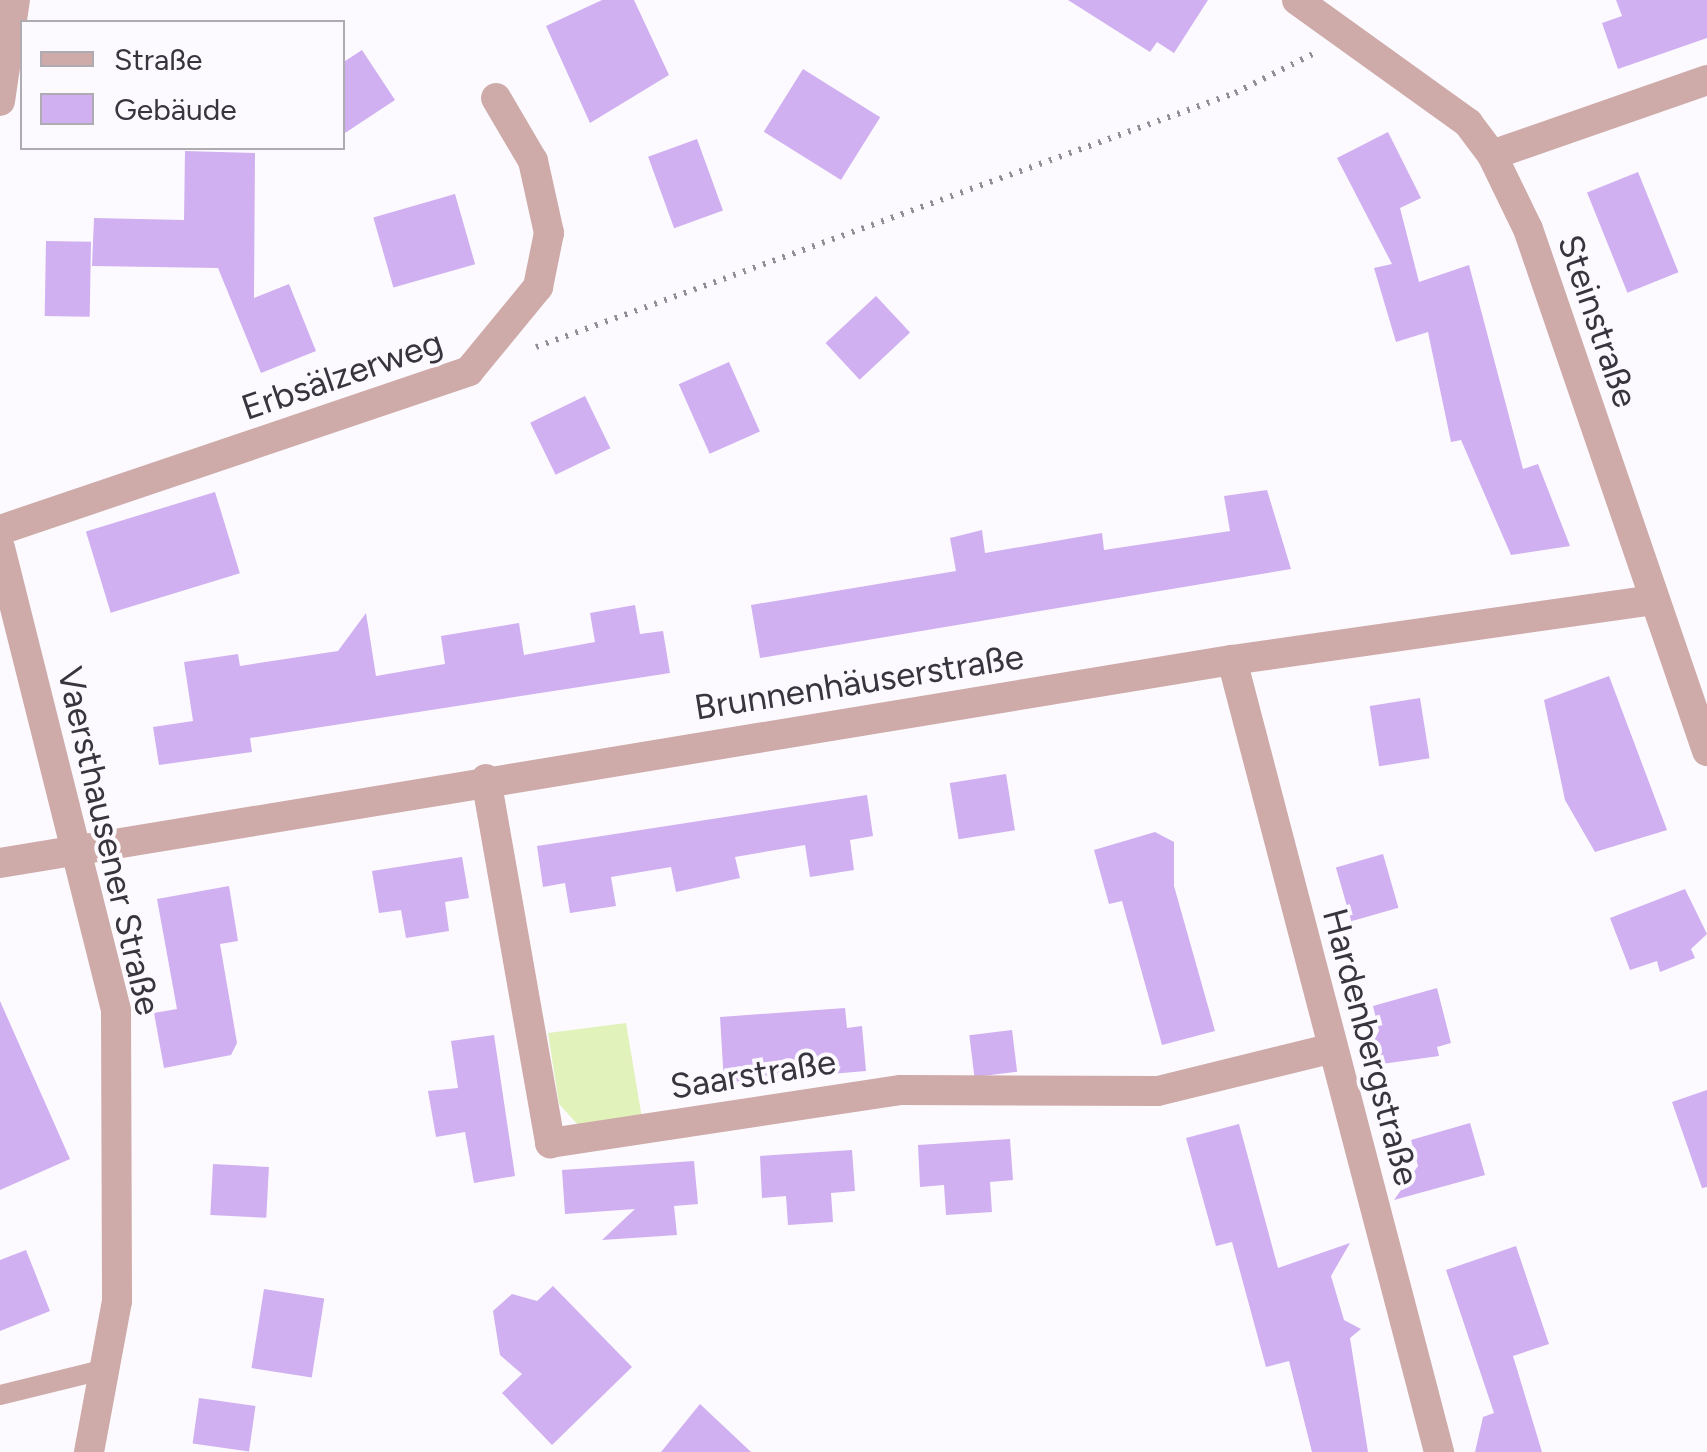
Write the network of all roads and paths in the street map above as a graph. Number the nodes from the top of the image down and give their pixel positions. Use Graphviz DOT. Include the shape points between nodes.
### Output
graph roads {
  1 [pos="15,0"];
  2 [pos="1297,0"];
  3 [pos="1350,35"];
  4 [pos="1707,80"];
  5 [pos="496,98"];
  6 [pos="0,101"];
  7 [pos="1492,156"];
  8 [pos="526,351"];
  9 [pos="0,530"];
  10 [pos="0,548"];
  11 [pos="1653,600"];
  12 [pos="1232,660"];
  13 [pos="1707,751"];
  14 [pos="486,779"];
  15 [pos="79,853"];
  16 [pos="0,864"];
  17 [pos="1333,1048"];
  18 [pos="106,1369"];
  19 [pos="0,1395"];
  20 [pos="90,1452"];
  21 [pos="1439,1452"];
  1 -- 6 [label="street"];
  2 -- 3 [label="street, Steinstraße"];
  3 -- 7 [label="street, Steinstraße" via="1468,123"];
  3 -- 8 [label="path" via="1234,92"];
  4 -- 7 [label="street"];
  5 -- 9 [label="street, Erbsälzerweg" via="533,161 549,233 538,286 470,371"];
  7 -- 11 [label="street, Steinstraße" via="1528,229"];
  10 -- 15 [label="street, Vaersthausener Straße"];
  11 -- 12 [label="street, Brunnenhäuserstraße"];
  11 -- 13 [label="street, Steinstraße"];
  12 -- 14 [label="street, Brunnenhäuserstraße"];
  12 -- 17 [label="street, Hardenbergstraße"];
  14 -- 15 [label="street, Brunnenhäuserstraße"];
  14 -- 17 [label="street, Saarstraße" via="550,1143 901,1090 1158,1091"];
  15 -- 16 [label="street, Brunnenhäuserstraße"];
  15 -- 18 [label="street, Vaersthausener Straße" via="116,1010 117,1301"];
  17 -- 21 [label="street, Hardenbergstraße"];
  18 -- 19 [label="lane"];
  18 -- 20 [label="street, Vaersthausener Straße"];
}
